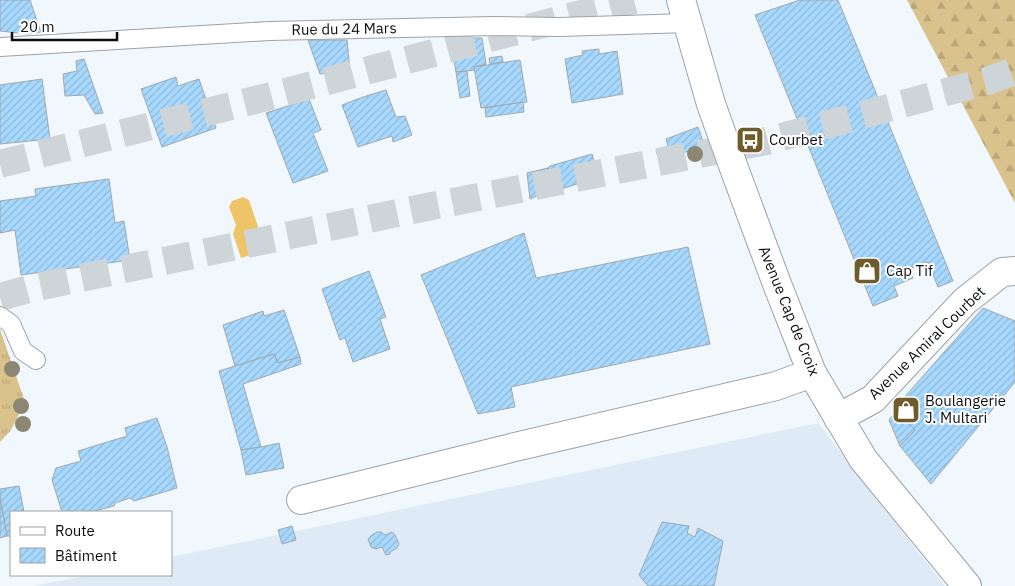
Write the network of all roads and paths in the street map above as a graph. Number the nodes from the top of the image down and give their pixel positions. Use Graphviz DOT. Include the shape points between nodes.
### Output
graph roads {
  1 [pos="684,11"];
  2 [pos="0,47"];
  3 [pos="1015,270"];
  4 [pos="0,316"];
  5 [pos="36,360"];
  6 [pos="812,373"];
  7 [pos="838,418"];
  8 [pos="300,500"];
  9 [pos="967,586"];
  1 -- 2 [label="lane, Rue du 24 Mars" via="559,26 269,31"];
  1 -- 6 [label="street, Avenue Cap de Croix" via="735,172"];
  3 -- 7 [label="street, Avenue Amiral Courbet" via="1002,272 966,301 873,399"];
  4 -- 5 [label="lane" via="11,324 23,351"];
  6 -- 7 [label="street, Avenue Cap de Croix"];
  6 -- 8 [label="street" via="776,386"];
  7 -- 9 [label="street, Avenue Cap de Croix" via="863,459"];
}
